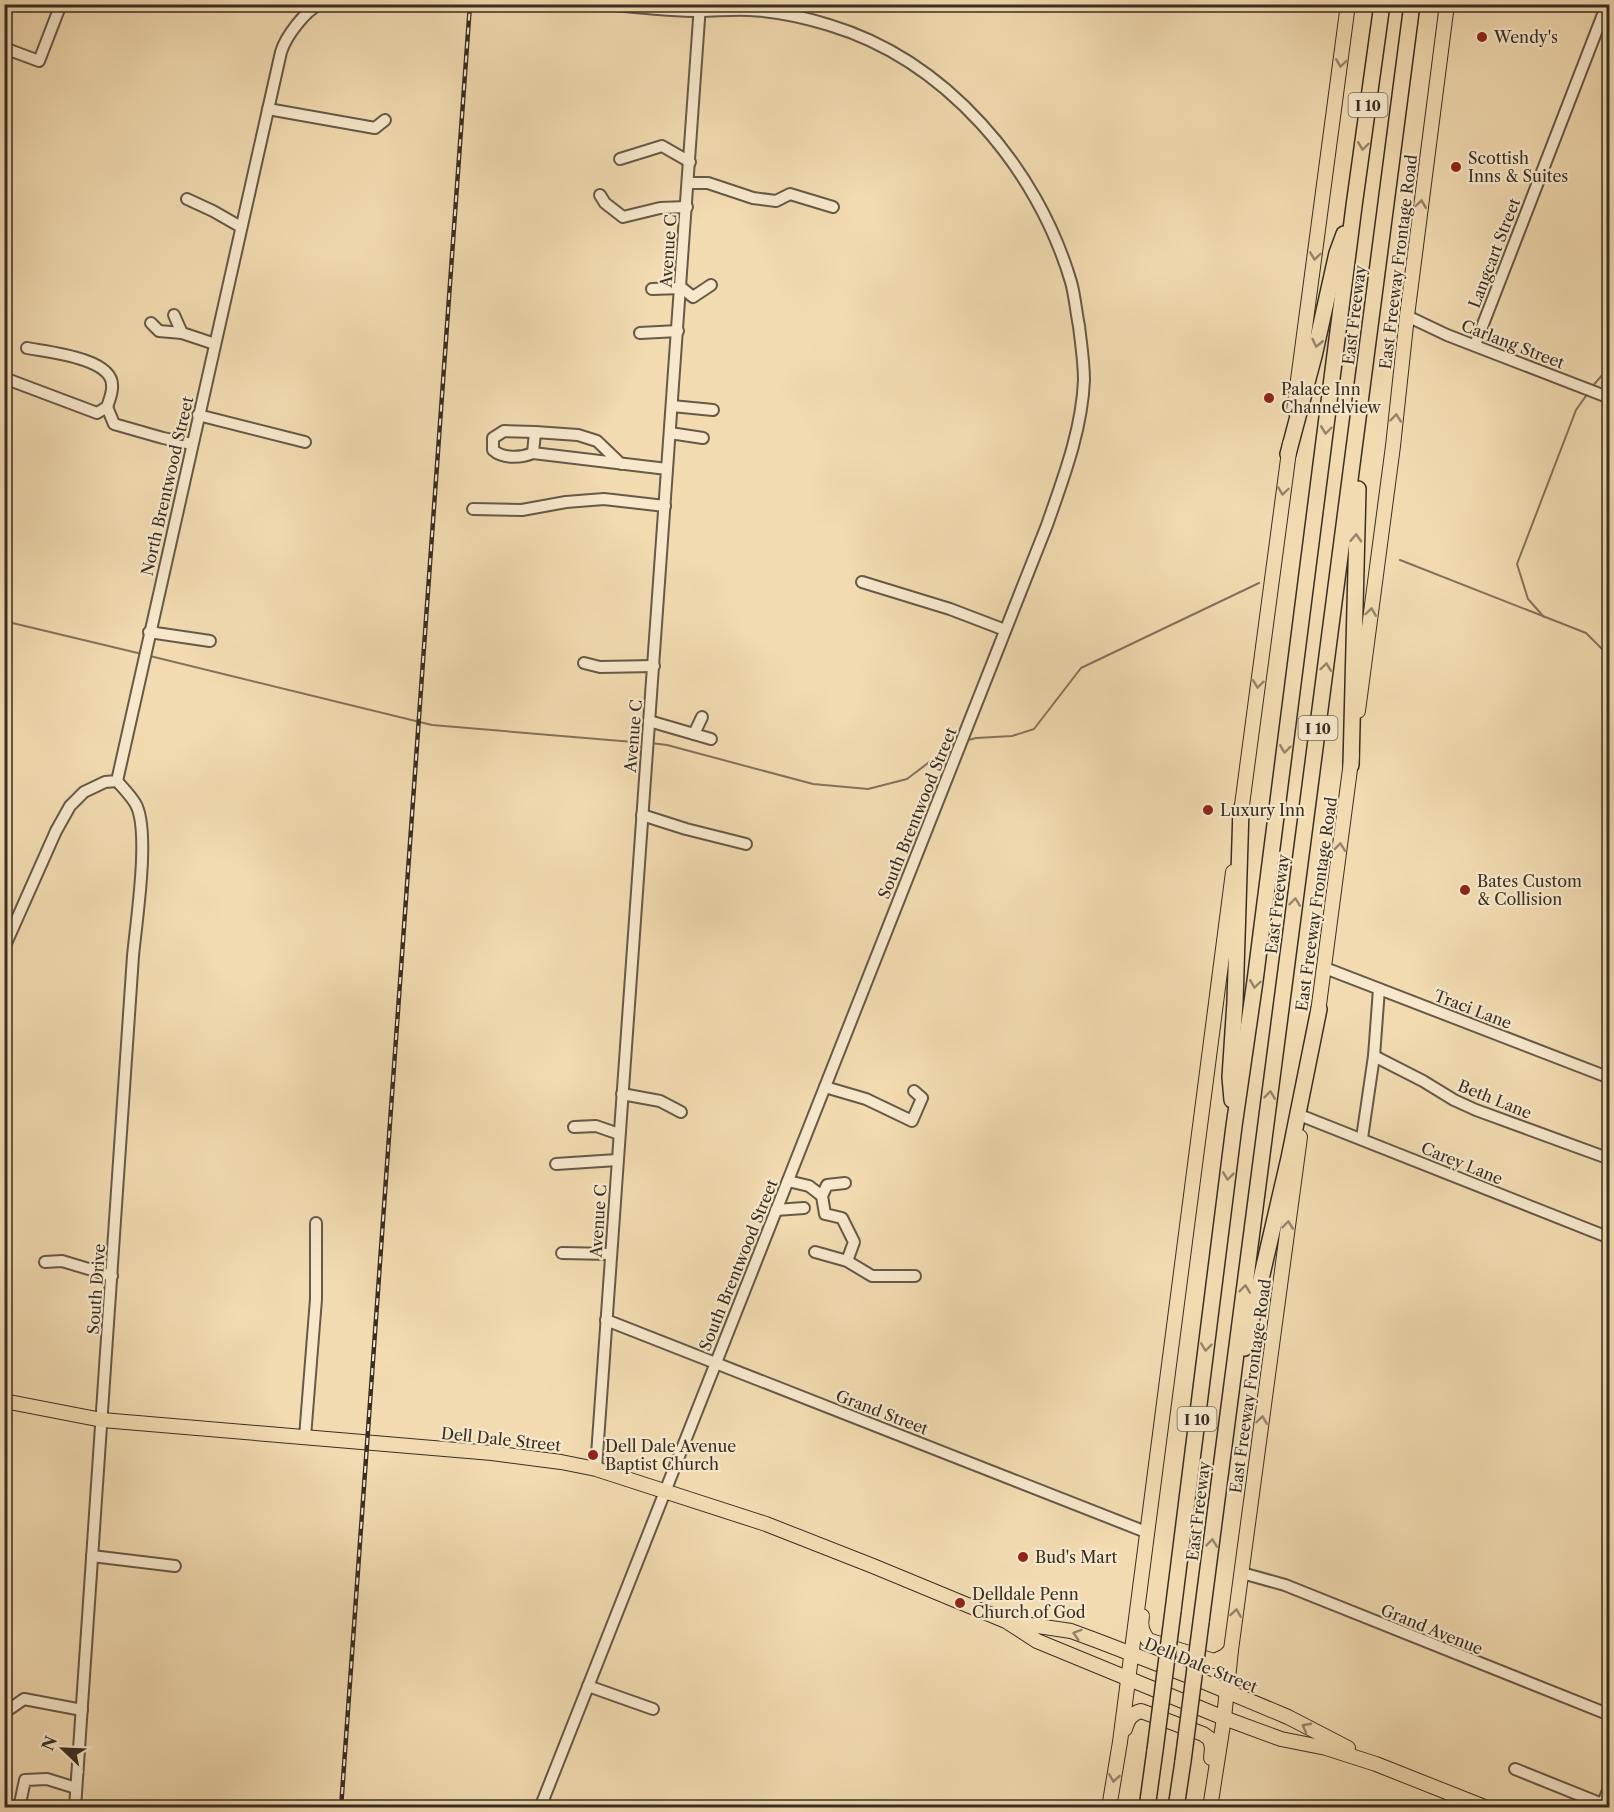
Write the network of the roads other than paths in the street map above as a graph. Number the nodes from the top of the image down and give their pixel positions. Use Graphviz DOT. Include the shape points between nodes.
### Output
graph roads {
  1 [pos="320,4"];
  2 [pos="605,4"];
  3 [pos="1348,4"];
  4 [pos="1382,4"];
  5 [pos="1412,4"];
  6 [pos="1447,4"];
  7 [pos="1606,4"];
  8 [pos="61,6"];
  9 [pos="700,8"];
  10 [pos="4,48"];
  11 [pos="268,109"];
  12 [pos="385,120"];
  13 [pos="620,159"];
  14 [pos="690,162"];
  15 [pos="688,183"];
  16 [pos="600,195"];
  17 [pos="187,199"];
  18 [pos="1354,206"];
  19 [pos="687,207"];
  20 [pos="833,207"];
  21 [pos="241,227"];
  22 [pos="711,285"];
  23 [pos="680,288"];
  24 [pos="652,289"];
  25 [pos="174,315"];
  26 [pos="1407,316"];
  27 [pos="151,323"];
  28 [pos="678,331"];
  29 [pos="182,333"];
  30 [pos="640,333"];
  31 [pos="215,344"];
  32 [pos="1475,345"];
  33 [pos="27,348"];
  34 [pos="4,378"];
  35 [pos="1610,398"];
  36 [pos="1361,403"];
  37 [pos="672,406"];
  38 [pos="107,407"];
  39 [pos="713,410"];
  40 [pos="198,415"];
  41 [pos="535,432"];
  42 [pos="670,433"];
  43 [pos="703,438"];
  44 [pos="305,442"];
  45 [pos="192,444"];
  46 [pos="533,453"];
  47 [pos="1288,454"];
  48 [pos="621,464"];
  49 [pos="667,469"];
  50 [pos="664,506"];
  51 [pos="473,509"];
  52 [pos="862,582"];
  53 [pos="1005,630"];
  54 [pos="149,632"];
  55 [pos="210,641"];
  56 [pos="584,663"];
  57 [pos="654,666"];
  58 [pos="702,717"];
  59 [pos="649,721"];
  60 [pos="694,735"];
  61 [pos="711,739"];
  62 [pos="1351,765"];
  63 [pos="117,781"];
  64 [pos="1241,809"];
  65 [pos="642,815"];
  66 [pos="746,844"];
  67 [pos="4,948"];
  68 [pos="1325,968"];
  69 [pos="1380,989"];
  70 [pos="1319,1009"];
  71 [pos="1374,1056"];
  72 [pos="1610,1078"];
  73 [pos="825,1087"];
  74 [pos="914,1091"];
  75 [pos="622,1094"];
  76 [pos="681,1112"];
  77 [pos="1302,1116"];
  78 [pos="1234,1126"];
  79 [pos="574,1127"];
  80 [pos="619,1134"];
  81 [pos="1362,1138"];
  82 [pos="1610,1159"];
  83 [pos="617,1161"];
  84 [pos="556,1164"];
  85 [pos="788,1181"];
  86 [pos="845,1183"];
  87 [pos="822,1196"];
  88 [pos="804,1208"];
  89 [pos="776,1210"];
  90 [pos="316,1223"];
  91 [pos="1610,1238"];
  92 [pos="815,1252"];
  93 [pos="562,1253"];
  94 [pos="610,1254"];
  95 [pos="847,1261"];
  96 [pos="45,1262"];
  97 [pos="111,1276"];
  98 [pos="915,1276"];
  99 [pos="606,1320"];
  100 [pos="716,1363"];
  101 [pos="4,1401"];
  102 [pos="102,1420"];
  103 [pos="305,1437"];
  104 [pos="1224,1451"];
  105 [pos="596,1469"];
  106 [pos="665,1492"];
  107 [pos="1146,1532"];
  108 [pos="1144,1554"];
  109 [pos="92,1556"];
  110 [pos="175,1566"];
  111 [pos="1242,1573"];
  112 [pos="1006,1621"];
  113 [pos="1230,1650"];
  114 [pos="1131,1655"];
  115 [pos="1128,1679"];
  116 [pos="588,1686"];
  117 [pos="1226,1692"];
  118 [pos="652,1709"];
  119 [pos="82,1710"];
  120 [pos="4,1713"];
  121 [pos="1610,1715"];
  122 [pos="1224,1718"];
  123 [pos="1120,1742"];
  124 [pos="1376,1764"];
  125 [pos="1515,1768"];
  126 [pos="1610,1786"];
  127 [pos="76,1788"];
  128 [pos="1602,1806"];
  129 [pos="19,1808"];
  130 [pos="75,1808"];
  131 [pos="540,1808"];
  132 [pos="1109,1808"];
  133 [pos="1146,1808"];
  134 [pos="1176,1808"];
  135 [pos="1209,1808"];
  136 [pos="1487,1808"];
  1 -- 11 [label="street, North Brentwood Street" via="284,43"];
  2 -- 9 [label="street"];
  3 -- 47 [label="main road, one-way"];
  4 -- 18 [label="highway, East Freeway / I 10, one-way"];
  5 -- 36 [label="highway, East Freeway / I 10"];
  26 -- 6 [label="main road, East Freeway Frontage Road, one-way"];
  7 -- 32 [label="street, Langcart Street"];
  8 -- 10 [label="street" via="39,61"];
  9 -- 14 [label="street, Avenue C"];
  9 -- 53 [label="street, South Brentwood Street" via="774,12 830,25 886,48 939,85 975,118 1008,156 1042,212 1075,298 1084,365 1083,394 1075,438 1055,501"];
  11 -- 12 [label="street" via="375,128"];
  11 -- 21 [label="street, North Brentwood Street"];
  13 -- 14 [label="street" via="662,146"];
  14 -- 15 [label="street, Avenue C"];
  15 -- 19 [label="street, Avenue C"];
  15 -- 20 [label="street" via="708,183 776,201 790,194"];
  16 -- 19 [label="street" via="623,217 660,208"];
  17 -- 21 [label="street"];
  18 -- 47 [label="highway, one-way" via="1337,253"];
  18 -- 78 [label="highway, East Freeway / I 10, one-way"];
  19 -- 23 [label="street, Avenue C"];
  21 -- 31 [label="street, North Brentwood Street"];
  22 -- 23 [label="street" via="693,297"];
  23 -- 24 [label="street"];
  23 -- 28 [label="street, Avenue C"];
  25 -- 29 [label="street"];
  26 -- 32 [label="street, Carlang Street"];
  62 -- 26 [label="main road, East Freeway Frontage Road, one-way"];
  27 -- 29 [label="street" via="159,331"];
  28 -- 30 [label="street"];
  28 -- 37 [label="street, Avenue C"];
  29 -- 31 [label="street"];
  31 -- 40 [label="street, North Brentwood Street"];
  32 -- 35 [label="street, Carlang Street"];
  33 -- 38 [label="street" via="85,360 109,374 112,384"];
  34 -- 38 [label="street" via="97,413"];
  62 -- 36 [label="highway, one-way"];
  104 -- 36 [label="highway, East Freeway / I 10, one-way"];
  37 -- 39 [label="street"];
  37 -- 42 [label="street, Avenue C"];
  38 -- 45 [label="street" via="114,424"];
  40 -- 44 [label="street"];
  40 -- 45 [label="street, North Brentwood Street"];
  41 -- 46 [label="street"];
  41 -- 46 [label="street" via="504,431 493,438 492,445 502,456"];
  41 -- 48 [label="street" via="578,435 597,441"];
  42 -- 43 [label="street"];
  42 -- 49 [label="street, Avenue C"];
  45 -- 54 [label="street, North Brentwood Street"];
  46 -- 48 [label="street"];
  47 -- 64 [label="main road, one-way"];
  48 -- 49 [label="street"];
  49 -- 50 [label="street, Avenue C"];
  50 -- 51 [label="street" via="604,500 522,510"];
  50 -- 57 [label="street, Avenue C"];
  52 -- 53 [label="street"];
  53 -- 73 [label="street, South Brentwood Street"];
  54 -- 55 [label="street"];
  54 -- 63 [label="street, North Brentwood Street"];
  56 -- 57 [label="street" via="600,667"];
  57 -- 59 [label="street, Avenue C"];
  58 -- 60 [label="street"];
  59 -- 60 [label="street"];
  59 -- 65 [label="street, Avenue C"];
  60 -- 61 [label="street"];
  68 -- 62 [label="main road, East Freeway Frontage Road, one-way"];
  63 -- 67 [label="street" via="84,792 70,806"];
  63 -- 97 [label="street, South Drive" via="135,803 143,828"];
  64 -- 78 [label="highway" via="1230,1077"];
  64 -- 107 [label="main road"];
  65 -- 66 [label="street"];
  65 -- 75 [label="street, Avenue C"];
  68 -- 69 [label="street, Traci Lane"];
  68 -- 70 [label="main road, East Freeway Frontage Road"];
  69 -- 71 [label="street"];
  69 -- 72 [label="street, Traci Lane"];
  70 -- 77 [label="main road, East Freeway Frontage Road"];
  70 -- 104 [label="highway"];
  71 -- 81 [label="street"];
  71 -- 82 [label="street, Beth Lane" via="1476,1110"];
  73 -- 74 [label="street" via="866,1098 912,1121 922,1098"];
  73 -- 85 [label="street, South Brentwood Street"];
  75 -- 76 [label="street" via="660,1101"];
  75 -- 80 [label="street, Avenue C"];
  77 -- 81 [label="street, Carey Lane"];
  111 -- 77 [label="main road, East Freeway Frontage Road, one-way"];
  78 -- 133 [label="highway, East Freeway / I 10, one-way, bridge"];
  79 -- 80 [label="street" via="596,1126"];
  80 -- 83 [label="street, Avenue C"];
  81 -- 91 [label="street, Carey Lane"];
  83 -- 84 [label="street"];
  83 -- 94 [label="street, Avenue C"];
  85 -- 87 [label="street" via="809,1186"];
  85 -- 89 [label="street, South Brentwood Street"];
  86 -- 87 [label="street" via="827,1185"];
  87 -- 95 [label="street" via="825,1214 842,1218 854,1242"];
  88 -- 89 [label="street"];
  89 -- 100 [label="street, South Brentwood Street"];
  90 -- 103 [label="street" via="316,1299"];
  92 -- 95 [label="street"];
  93 -- 94 [label="street"];
  94 -- 99 [label="street, Avenue C"];
  95 -- 98 [label="street" via="872,1276"];
  96 -- 97 [label="street" via="62,1261"];
  97 -- 102 [label="street, South Drive"];
  99 -- 100 [label="street, Grand Street"];
  99 -- 105 [label="street, Avenue C"];
  100 -- 106 [label="street, South Brentwood Street"];
  100 -- 107 [label="street, Grand Street"];
  101 -- 102 [label="main road, Dell Dale Street"];
  102 -- 103 [label="main road, Dell Dale Street"];
  102 -- 109 [label="street, South Drive"];
  103 -- 105 [label="main road, Dell Dale Street" via="492,1453"];
  134 -- 104 [label="highway, East Freeway / I 10, one-way, bridge"];
  105 -- 106 [label="main road, Dell Dale Street"];
  106 -- 112 [label="main road, Dell Dale Street" via="766,1524"];
  106 -- 116 [label="street, South Brentwood Street"];
  107 -- 108 [label="main road"];
  108 -- 113 [label="main road" via="1147,1571 1140,1623 1148,1640 1214,1661"];
  108 -- 114 [label="main road"];
  109 -- 110 [label="street"];
  109 -- 119 [label="street, South Drive"];
  113 -- 111 [label="main road, East Freeway Frontage Road, one-way"];
  111 -- 121 [label="street, Grand Avenue" via="1285,1585"];
  114 -- 112 [label="main road, Dell Dale Street, one-way" via="1071,1631"];
  112 -- 115 [label="main road, Dell Dale Street" via="1037,1641"];
  113 -- 117 [label="main road, East Freeway Frontage Road"];
  114 -- 115 [label="main road"];
  114 -- 117 [label="main road, Dell Dale Street"];
  115 -- 122 [label="main road, Dell Dale Street"];
  115 -- 123 [label="main road"];
  116 -- 118 [label="street"];
  116 -- 131 [label="street, South Brentwood Street"];
  117 -- 122 [label="main road, East Freeway Frontage Road"];
  124 -- 117 [label="main road, Dell Dale Street, one-way" via="1288,1718"];
  119 -- 120 [label="street" via="24,1699"];
  119 -- 127 [label="street, South Drive"];
  122 -- 124 [label="main road, Dell Dale Street" via="1281,1739"];
  122 -- 135 [label="main road, East Freeway Frontage Road"];
  123 -- 132 [label="main road, one-way"];
  123 -- 135 [label="main road" via="1128,1719 1141,1712 1210,1739"];
  124 -- 136 [label="main road, Dell Dale Street"];
  125 -- 128 [label="street"];
  126 -- 128 [label="street"];
  127 -- 129 [label="street" via="47,1779 25,1780"];
  127 -- 130 [label="street, South Drive"];
}
